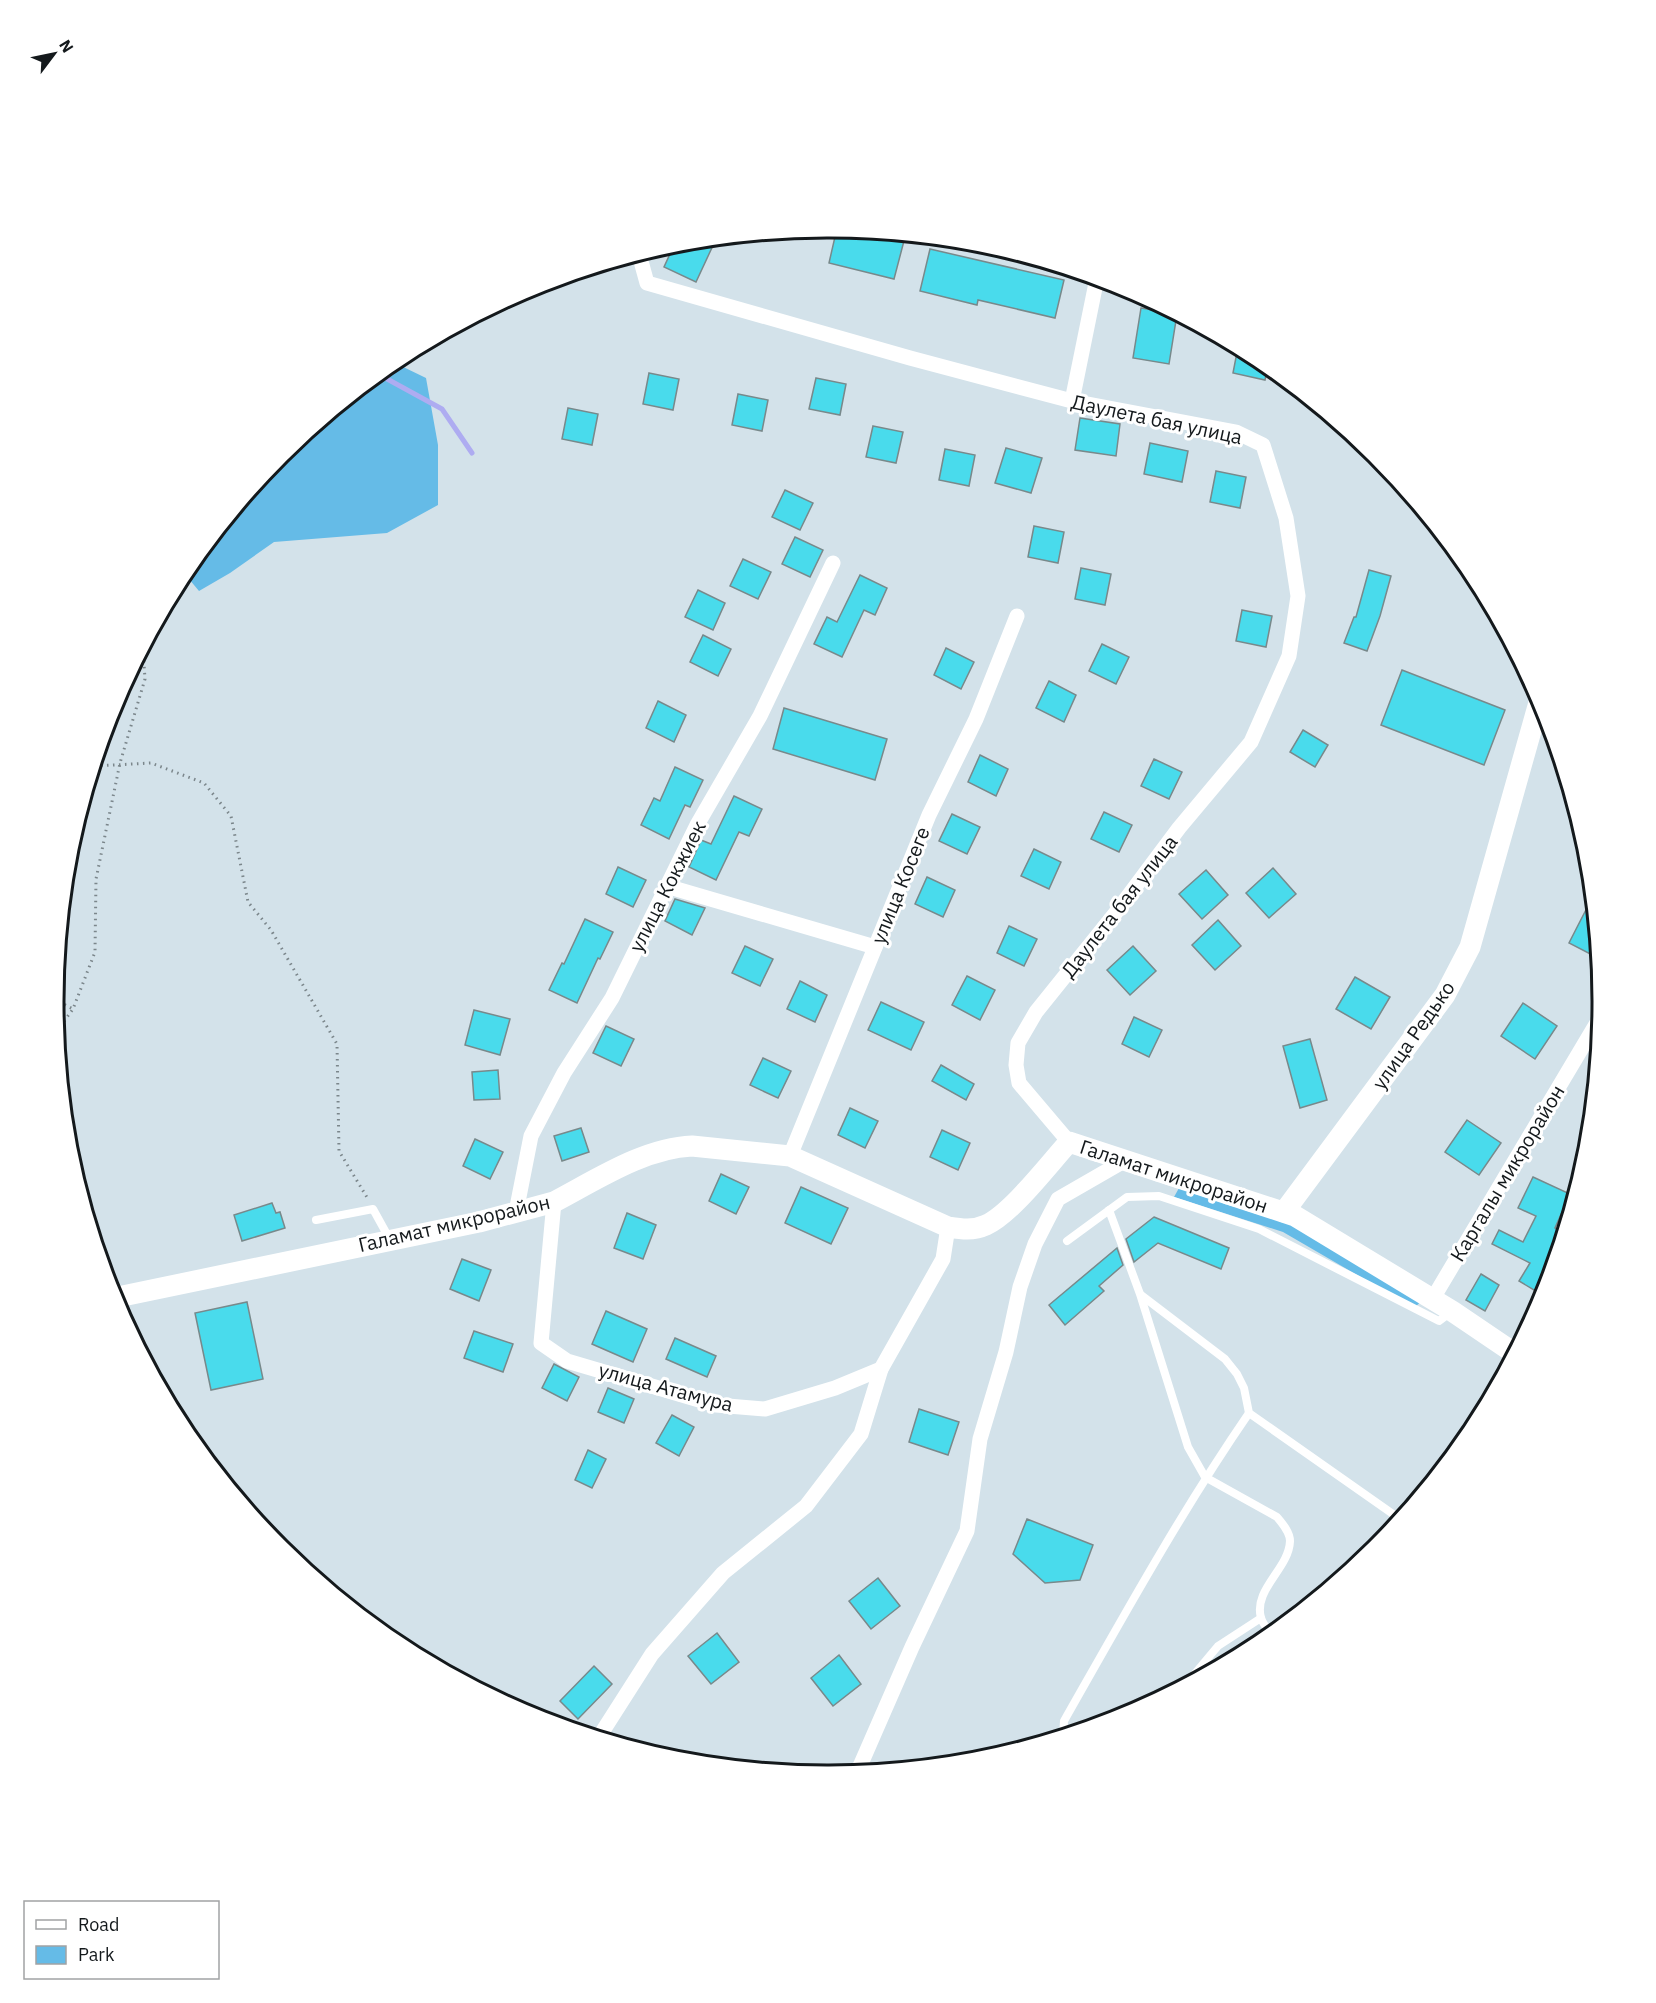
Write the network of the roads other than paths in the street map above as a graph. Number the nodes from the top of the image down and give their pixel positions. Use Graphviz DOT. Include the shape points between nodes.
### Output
graph roads {
  1 [pos="641,262"];
  2 [pos="1095,287"];
  3 [pos="1072,401"];
  4 [pos="833,563"];
  5 [pos="1017,616"];
  6 [pos="1535,715"];
  7 [pos="666,886"];
  8 [pos="874,947"];
  9 [pos="1591,1032"];
  10 [pos="1069,1142"];
  11 [pos="790,1156"];
  12 [pos="1124,1161"];
  13 [pos="554,1202"];
  14 [pos="1109,1210"];
  15 [pos="516,1212"];
  16 [pos="1284,1212"];
  17 [pos="316,1220"];
  18 [pos="948,1227"];
  19 [pos="390,1239"];
  20 [pos="1067,1241"];
  21 [pos="1140,1294"];
  22 [pos="124,1296"];
  23 [pos="1432,1300"];
  24 [pos="1452,1311"];
  25 [pos="1508,1349"];
  26 [pos="881,1369"];
  27 [pos="1249,1413"];
  28 [pos="1205,1477"];
  29 [pos="1393,1514"];
  30 [pos="1261,1618"];
  31 [pos="1266,1626"];
  32 [pos="1199,1669"];
  33 [pos="1064,1727"];
  34 [pos="603,1730"];
  35 [pos="861,1764"];
  1 -- 3 [label="street, Даулета бая улица" via="647,283"];
  2 -- 3 [label="street"];
  3 -- 10 [label="street, Даулета бая улица" via="1236,432 1263,445 1286,518 1298,596 1289,656 1251,742 1036,1012 1018,1043 1019,1083"];
  4 -- 7 [label="street, улица Кокжиек" via="760,716"];
  5 -- 8 [label="street, улица Косеге" via="976,719 929,815"];
  6 -- 16 [label="street, улица Редько" via="1470,947 1445,995"];
  7 -- 8 [label="street"];
  7 -- 15 [label="street, улица Кокжиек" via="612,998 564,1073 531,1136"];
  8 -- 11 [label="street, улица Косеге"];
  9 -- 23 [label="street, Каргалы микрорайон"];
  10 -- 12 [label="street, Галамат микрорайон"];
  10 -- 18 [label="street, Галамат микрорайон" via="997,1219 969,1230"];
  11 -- 13 [label="street, Галамат микрорайон" via="677,1147 641,1158"];
  11 -- 18 [label="street, Галамат микрорайон"];
  12 -- 16 [label="street, Галамат микрорайон"];
  12 -- 35 [label="street" via="1058,1198 1035,1244 981,1439 966,1531"];
  13 -- 15 [label="street, Галамат микрорайон"];
  13 -- 26 [label="street, улица Атамура" via="541,1343 567,1360 716,1405 765,1409"];
  14 -- 20 [label="lane"];
  14 -- 21 [label="lane"];
  14 -- 24 [label="lane" via="1127,1197 1159,1196 1259,1228 1439,1321"];
  15 -- 19 [label="street, Галамат микрорайон"];
  16 -- 23 [label="street, Галамат микрорайон"];
  17 -- 19 [label="lane" via="373,1209"];
  18 -- 26 [label="street" via="943,1259"];
  19 -- 22 [label="street, Галамат микрорайон"];
  21 -- 27 [label="lane" via="1225,1359 1244,1388"];
  21 -- 28 [label="lane" via="1188,1447"];
  23 -- 24 [label="street, Галамат микрорайон"];
  24 -- 25 [label="street, Галамат микрорайон"];
  26 -- 34 [label="street" via="861,1434 827,1479 806,1506 715,1582 652,1654"];
  27 -- 28 [label="lane"];
  27 -- 29 [label="lane"];
  28 -- 30 [label="lane" via="1277,1517 1285,1527 1290,1540 1262,1598"];
  28 -- 33 [label="lane"];
  30 -- 31 [label="lane"];
  30 -- 32 [label="lane" via="1218,1646"];
}
